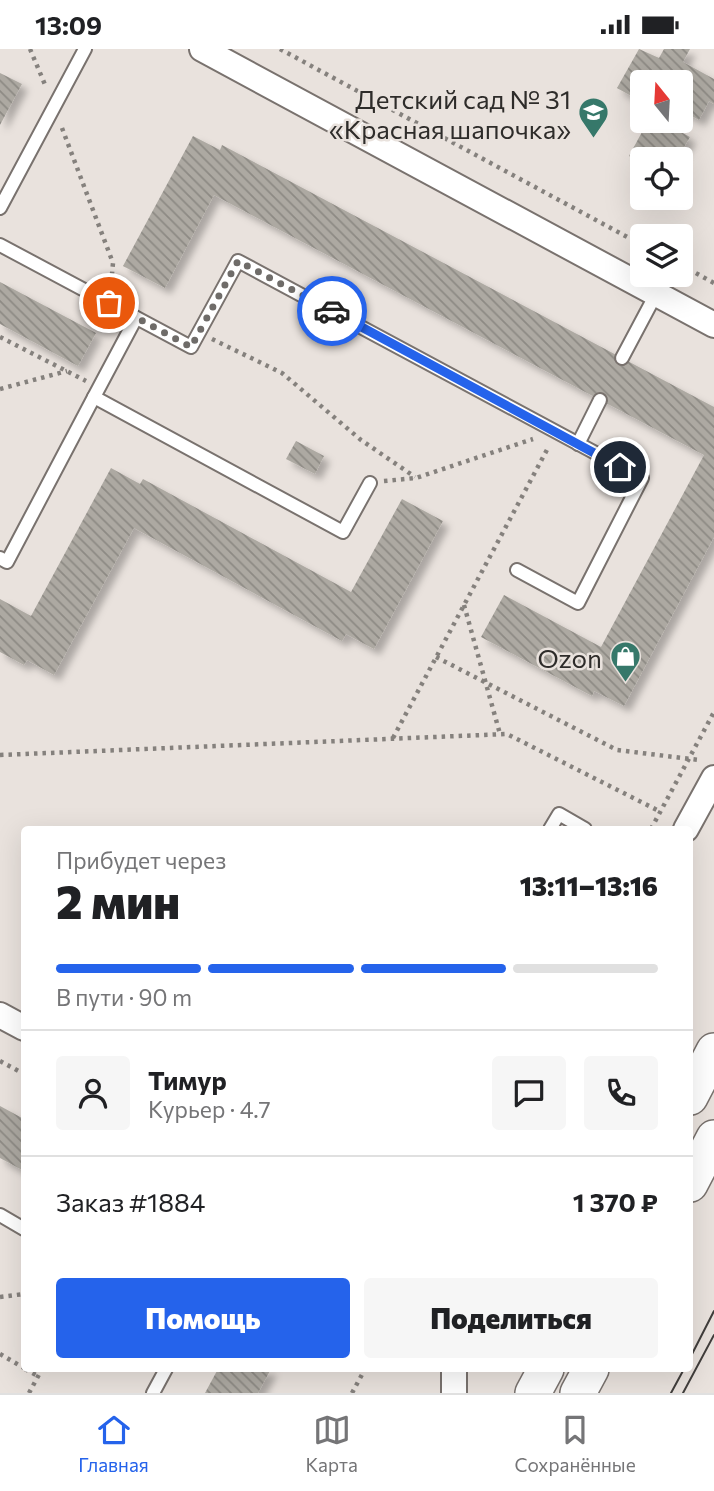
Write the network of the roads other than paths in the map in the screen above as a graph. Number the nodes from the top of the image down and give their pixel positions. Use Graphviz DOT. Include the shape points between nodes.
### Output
graph roads {
  1 [pos="85,49"];
  2 [pos="202,49"];
  3 [pos="0,208"];
  4 [pos="0,245"];
  5 [pos="656,294"];
  6 [pos="136,317"];
  7 [pos="714,325"];
  8 [pos="622,358"];
  9 [pos="96,392"];
  10 [pos="600,400"];
  11 [pos="578,443"];
  12 [pos="370,483"];
  13 [pos="0,558"];
  14 [pos="517,571"];
  15 [pos="714,778"];
  16 [pos="552,826"];
  17 [pos="580,826"];
  18 [pos="688,826"];
  19 [pos="0,1015"];
  20 [pos="21,1026"];
  21 [pos="714,1051"];
  22 [pos="693,1091"];
  23 [pos="714,1138"];
  24 [pos="693,1178"];
  25 [pos="0,1215"];
  26 [pos="21,1227"];
  27 [pos="164,1372"];
  28 [pos="454,1372"];
  29 [pos="544,1372"];
  30 [pos="589,1372"];
  31 [pos="153,1393"];
  32 [pos="454,1393"];
  33 [pos="533,1393"];
  34 [pos="578,1393"];
  1 -- 3 [label="lane"];
  2 -- 5 [label="street"];
  4 -- 6 [label="lane"];
  5 -- 7 [label="street"];
  5 -- 8 [label="lane"];
  6 -- 9 [label="lane"];
  6 -- 11 [label="lane" via="191,347 238,261"];
  9 -- 12 [label="lane" via="343,532"];
  9 -- 13 [label="lane" via="7,562"];
  10 -- 11 [label="lane"];
  11 -- 14 [label="lane" via="642,478 578,603"];
  15 -- 18 [label="street"];
  16 -- 17 [label="lane" via="559,814"];
  19 -- 20 [label="street"];
  21 -- 22 [label="main road"];
  23 -- 24 [label="main road"];
  25 -- 26 [label="lane"];
  27 -- 31 [label="lane"];
  28 -- 32 [label="street"];
  29 -- 33 [label="main road"];
  30 -- 34 [label="main road"];
}
